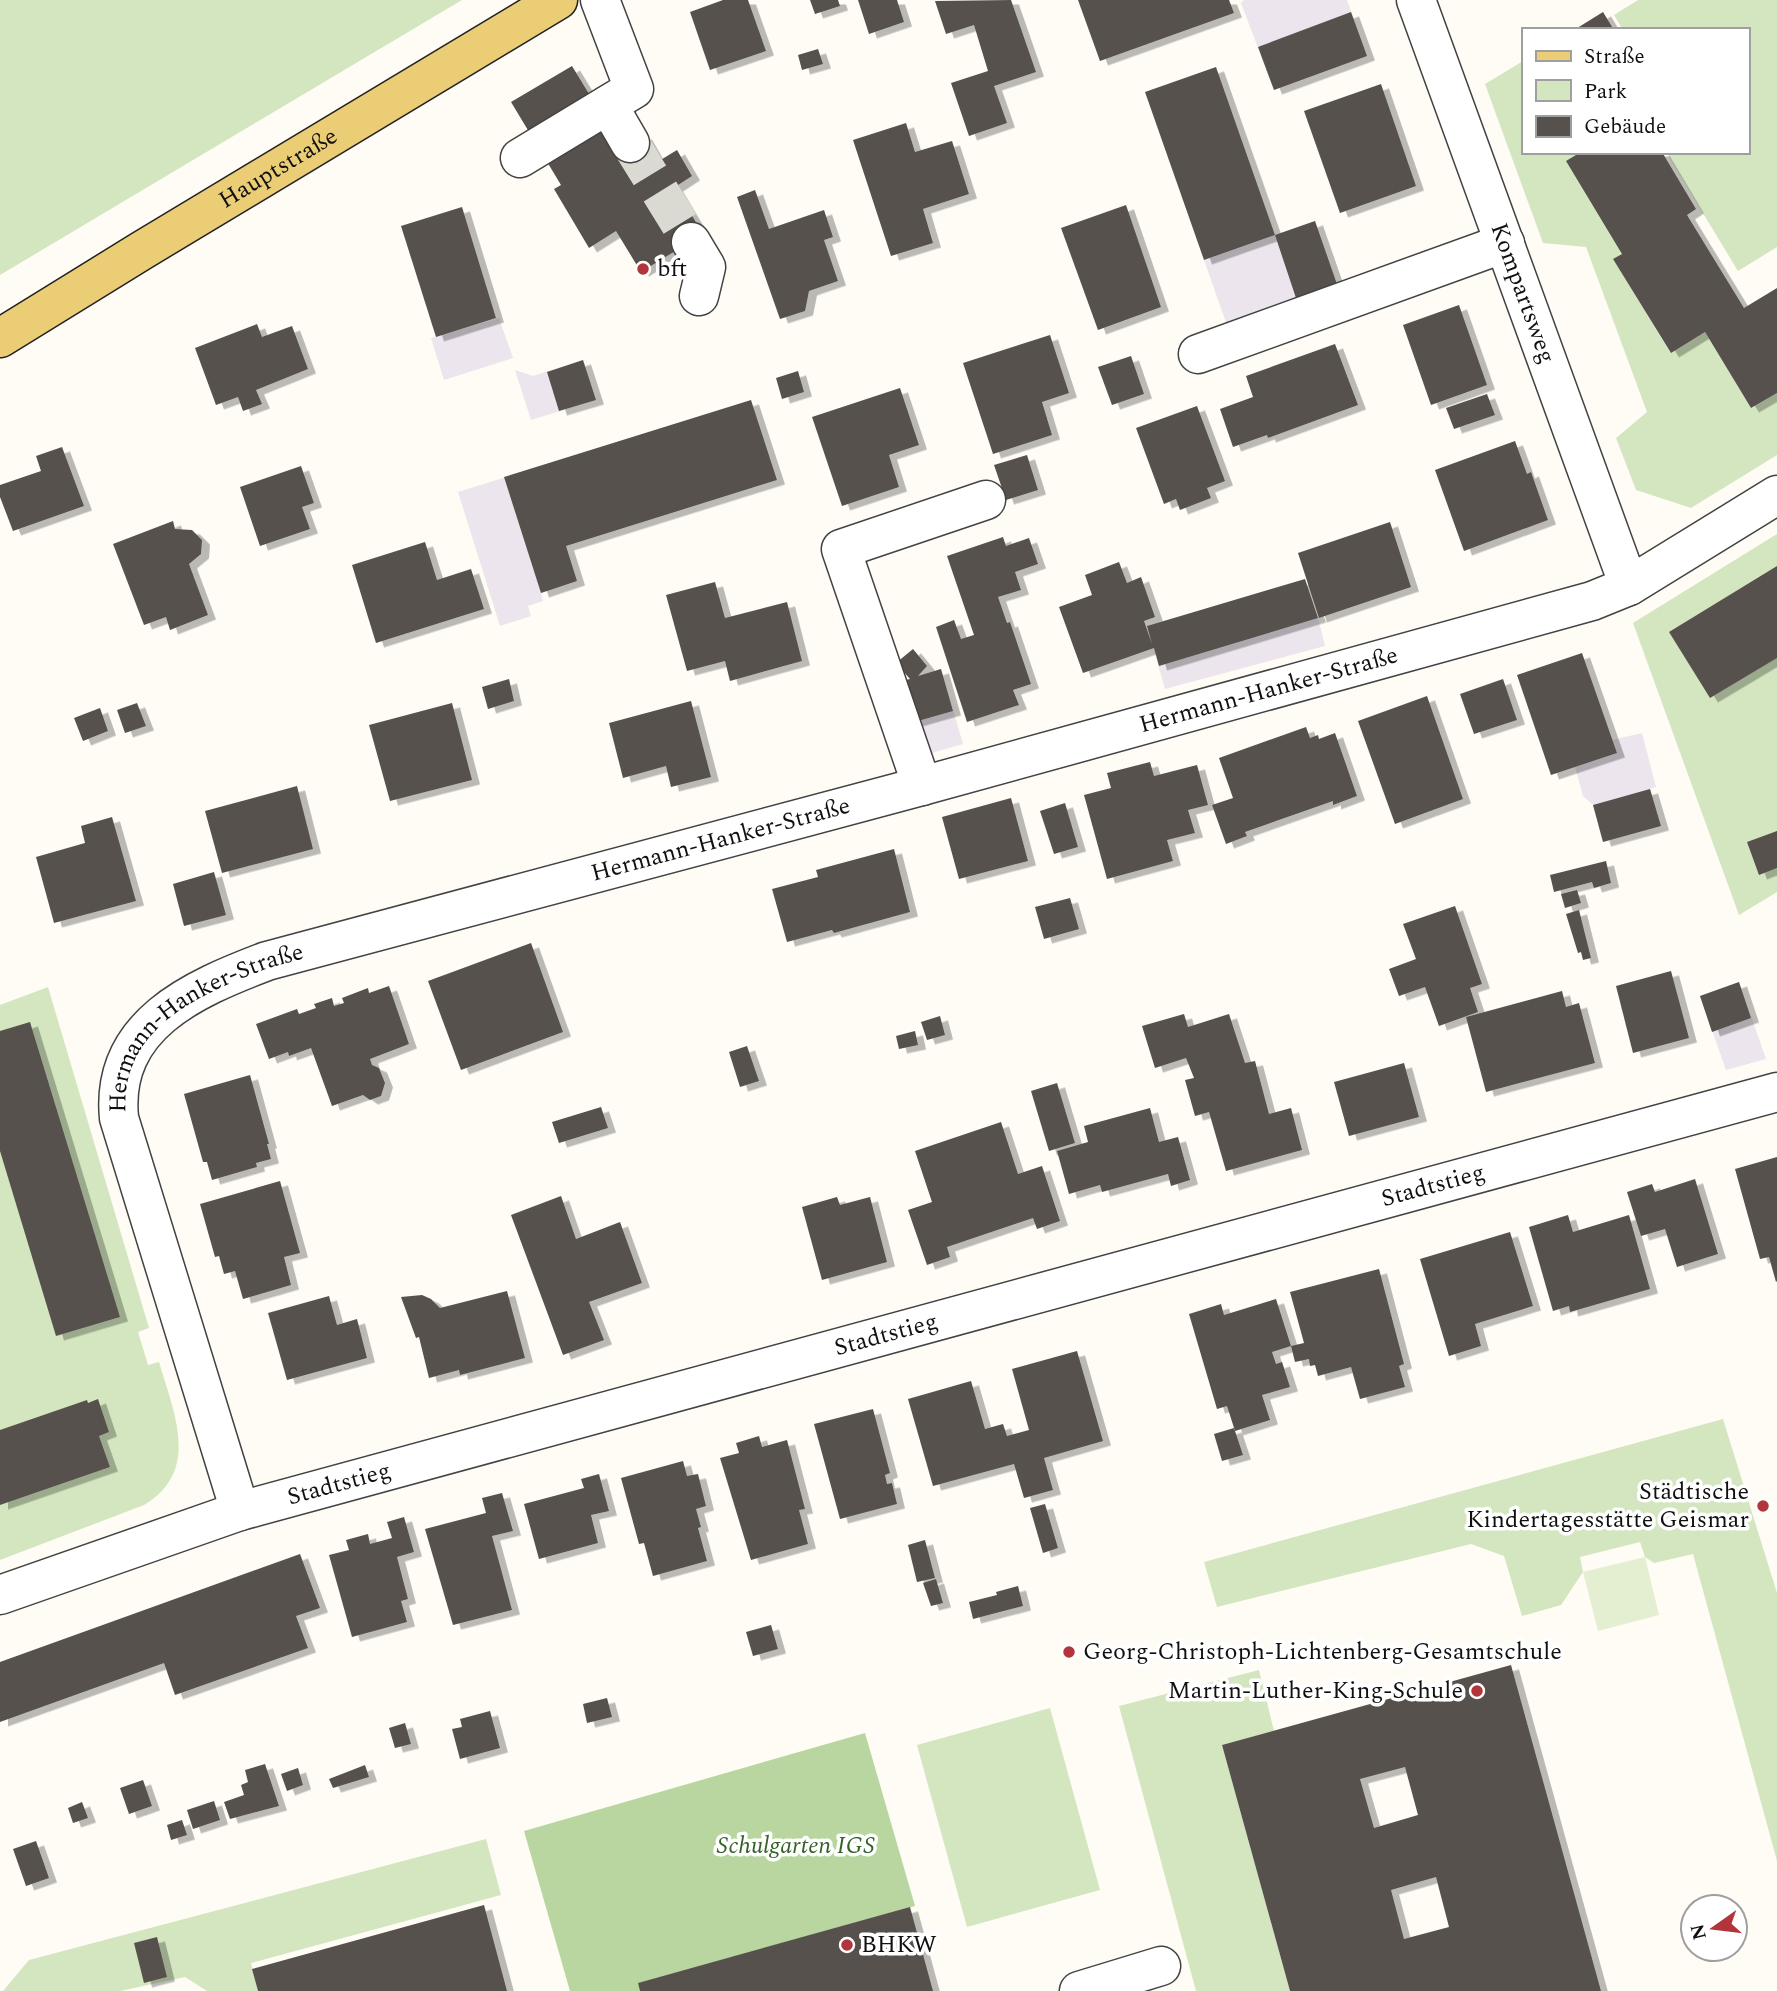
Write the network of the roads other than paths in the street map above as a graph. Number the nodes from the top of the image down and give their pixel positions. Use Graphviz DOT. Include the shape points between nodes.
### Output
graph roads {
  1 [pos="558,0"];
  2 [pos="600,0"];
  3 [pos="1416,0"];
  4 [pos="608,105"];
  5 [pos="631,143"];
  6 [pos="520,158"];
  7 [pos="691,242"];
  8 [pos="1504,243"];
  9 [pos="699,296"];
  10 [pos="0,338"];
  11 [pos="1198,354"];
  12 [pos="1777,495"];
  13 [pos="986,500"];
  14 [pos="1629,586"];
  15 [pos="922,786"];
  16 [pos="1777,1092"];
  17 [pos="240,1511"];
  18 [pos="0,1595"];
  19 [pos="1161,1966"];
  20 [pos="1079,1991"];
  1 -- 10 [label="main road, Hauptstraße"];
  2 -- 4 [label="street" via="634,89"];
  3 -- 8 [label="street, Kompartsweg"];
  4 -- 5 [label="street"];
  4 -- 6 [label="street"];
  7 -- 9 [label="street" via="706,267"];
  8 -- 11 [label="street"];
  8 -- 14 [label="street, Kompartsweg"];
  12 -- 14 [label="street, Hermann-Hanker-Straße"];
  13 -- 15 [label="street" via="841,549"];
  14 -- 15 [label="street, Hermann-Hanker-Straße" via="1592,601"];
  15 -- 17 [label="street, Hermann-Hanker-Straße" via="267,961 186,999 142,1034 120,1075 119,1118"];
  16 -- 17 [label="street, Stadtstieg"];
  17 -- 18 [label="street, Stadtstieg"];
  19 -- 20 [label="street"];
}
